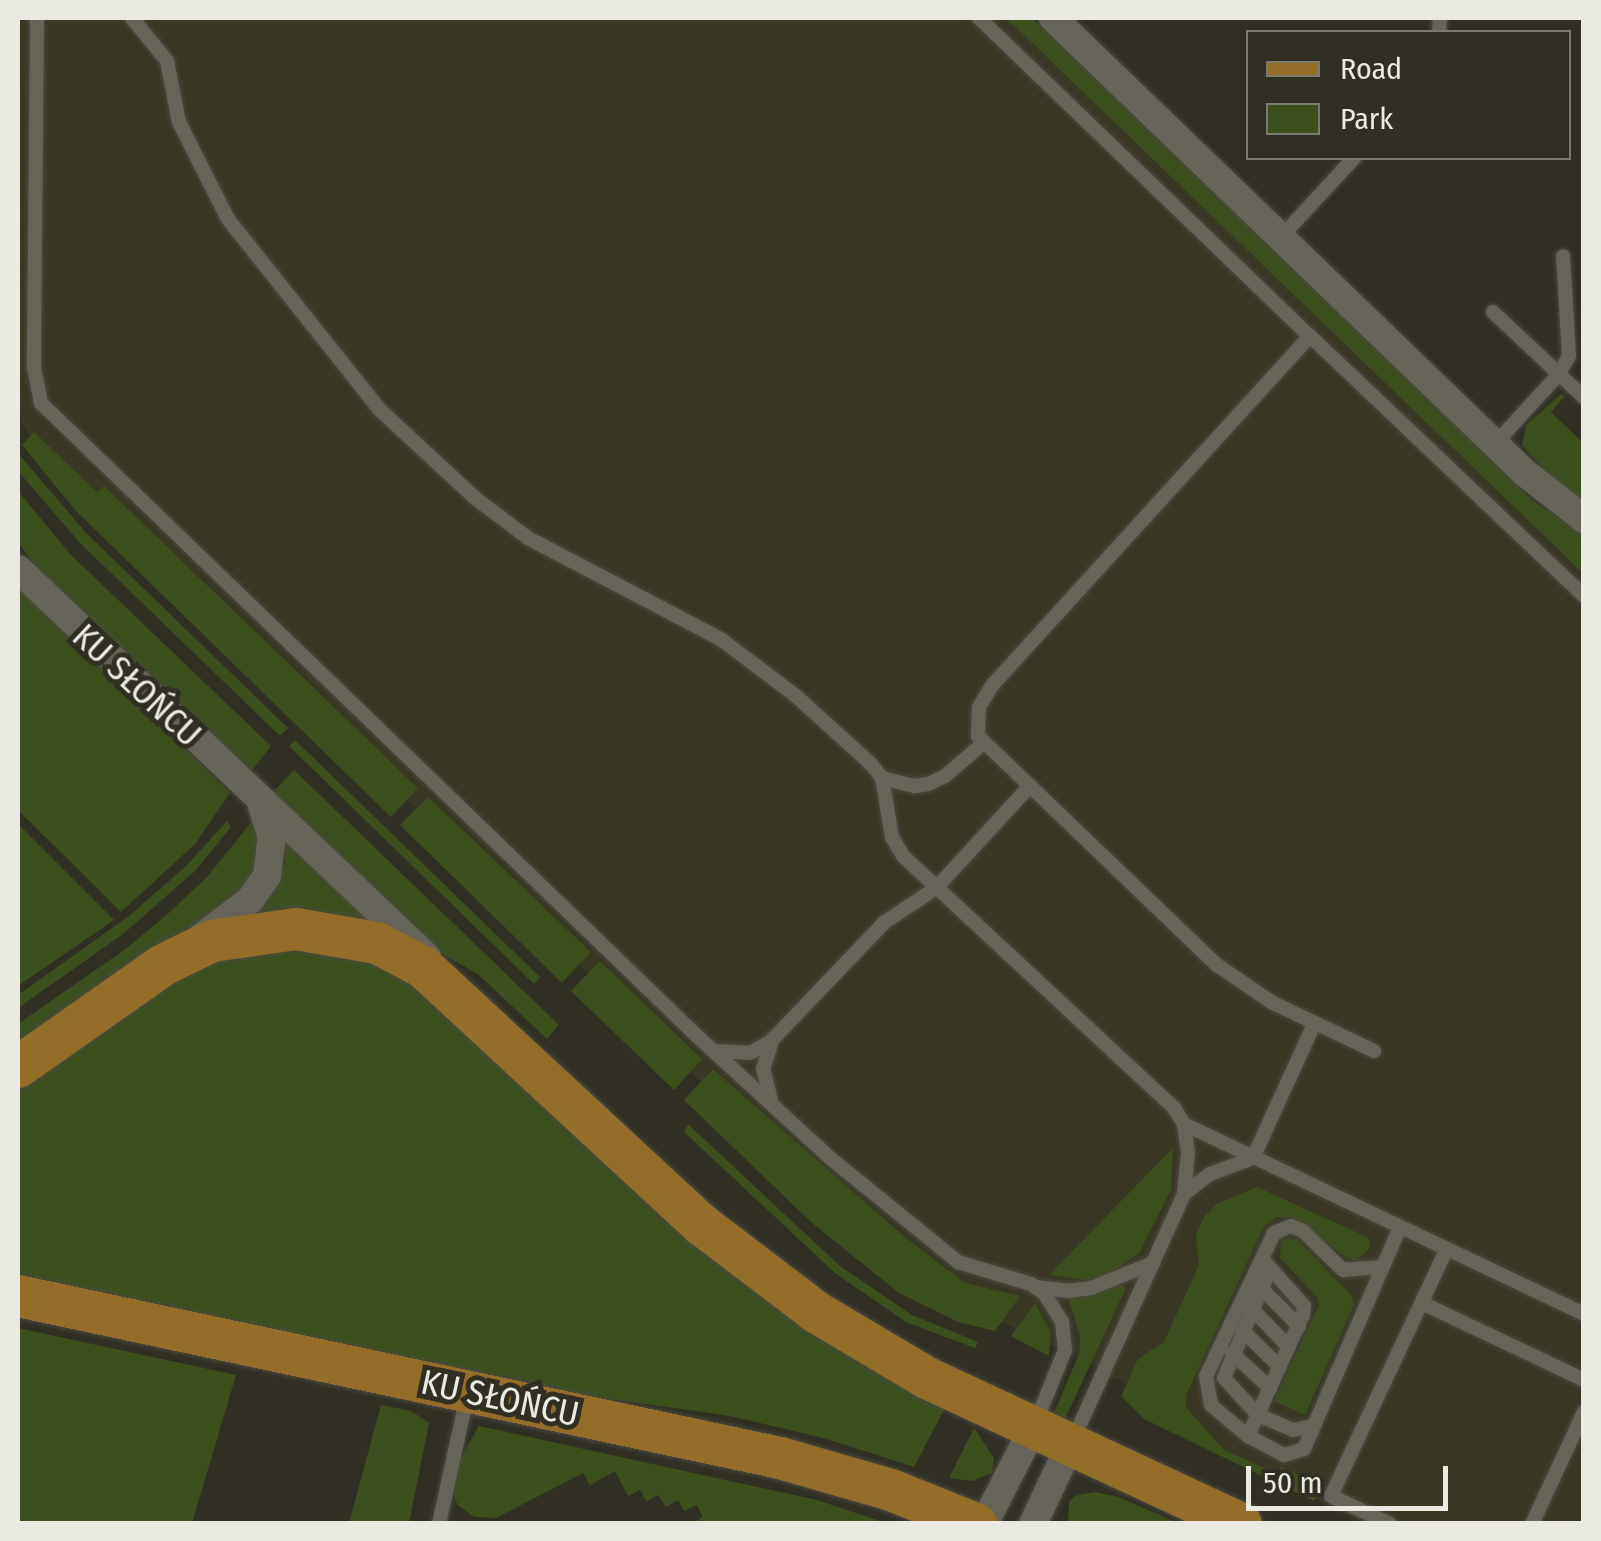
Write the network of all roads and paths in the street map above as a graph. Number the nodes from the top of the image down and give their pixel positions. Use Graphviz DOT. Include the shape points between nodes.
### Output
graph roads {
  1 [pos="37,18"];
  2 [pos="132,18"];
  3 [pos="979,18"];
  4 [pos="1053,18"];
  5 [pos="1352,160"];
  6 [pos="1280,237"];
  7 [pos="1563,256"];
  8 [pos="1493,312"];
  9 [pos="1310,336"];
  10 [pos="1560,374"];
  11 [pos="1584,397"];
  12 [pos="1495,444"];
  13 [pos="1584,519"];
  14 [pos="18,569"];
  15 [pos="1584,596"];
  16 [pos="981,744"];
  17 [pos="882,778"];
  18 [pos="1028,788"];
  19 [pos="258,798"];
  20 [pos="936,888"];
  21 [pos="163,965"];
  22 [pos="477,1012"];
  23 [pos="1314,1024"];
  24 [pos="773,1039"];
  25 [pos="710,1048"];
  26 [pos="1374,1051"];
  27 [pos="18,1068"];
  28 [pos="788,1119"];
  29 [pos="1184,1124"];
  30 [pos="1253,1158"];
  31 [pos="1184,1194"];
  32 [pos="1399,1229"];
  33 [pos="1446,1250"];
  34 [pos="1153,1263"];
  35 [pos="1266,1263"];
  36 [pos="1382,1267"];
  37 [pos="1036,1287"];
  38 [pos="1261,1288"];
  39 [pos="18,1296"];
  40 [pos="1422,1303"];
  41 [pos="1252,1308"];
  42 [pos="1584,1314"];
  43 [pos="1299,1326"];
  44 [pos="1242,1330"];
  45 [pos="1289,1347"];
  46 [pos="1232,1352"];
  47 [pos="1280,1366"];
  48 [pos="1584,1380"];
  49 [pos="1270,1388"];
  50 [pos="468,1391"];
  51 [pos="1584,1412"];
  52 [pos="1258,1415"];
  53 [pos="1315,1425"];
  54 [pos="1248,1436"];
  55 [pos="1052,1437"];
  56 [pos="439,1519"];
  57 [pos="980,1524"];
  58 [pos="1033,1524"];
  59 [pos="1242,1524"];
  60 [pos="1390,1524"];
  61 [pos="1532,1524"];
  1 -- 25 [label="lane" via="34,367 41,403"];
  2 -- 17 [label="lane" via="167,61 179,122 228,220 379,409 462,488 528,538 722,640 774,678"];
  3 -- 9 [label="lane"];
  4 -- 6 [label="street"];
  5 -- 6 [label="lane"];
  6 -- 12 [label="street"];
  7 -- 10 [label="lane" via="1569,356"];
  8 -- 10 [label="lane"];
  9 -- 15 [label="lane"];
  9 -- 16 [label="lane" via="993,684 977,716"];
  10 -- 11 [label="lane"];
  10 -- 12 [label="lane"];
  12 -- 13 [label="street"];
  14 -- 19 [label="street, KU SŁOŃCU"];
  16 -- 17 [label="lane" via="928,784"];
  16 -- 18 [label="lane"];
  17 -- 20 [label="lane" via="892,836"];
  18 -- 20 [label="lane"];
  18 -- 23 [label="lane" via="1216,965"];
  19 -- 21 [label="street, KU SŁOŃCU" via="273,846 263,884 239,910"];
  19 -- 22 [label="street, KU SŁOŃCU" via="417,946"];
  20 -- 24 [label="lane" via="885,922"];
  20 -- 29 [label="lane" via="970,913"];
  21 -- 22 [label="main road, KU SŁOŃCU" via="230,936 318,930 409,958"];
  21 -- 27 [label="main road, KU SŁOŃCU"];
  22 -- 55 [label="main road, KU SŁOŃCU" via="702,1225 764,1274 904,1366"];
  23 -- 26 [label="lane"];
  23 -- 30 [label="lane"];
  24 -- 25 [label="lane" via="750,1053"];
  24 -- 28 [label="lane" via="763,1076"];
  25 -- 28 [label="lane"];
  28 -- 37 [label="lane" via="958,1262"];
  29 -- 30 [label="lane"];
  29 -- 31 [label="lane"];
  30 -- 31 [label="lane" via="1210,1174"];
  30 -- 32 [label="lane"];
  31 -- 34 [label="lane"];
  32 -- 33 [label="lane"];
  32 -- 36 [label="lane"];
  33 -- 40 [label="lane"];
  33 -- 42 [label="lane"];
  34 -- 37 [label="lane" via="1121,1280 1078,1290"];
  34 -- 55 [label="lane"];
  35 -- 36 [label="lane" via="1274,1233 1291,1226 1342,1270"];
  35 -- 38 [label="lane"];
  35 -- 43 [label="lane" via="1304,1306"];
  35 -- 54 [label="lane" via="1204,1387 1211,1405"];
  36 -- 53 [label="lane"];
  37 -- 55 [label="lane" via="1058,1311 1065,1350"];
  38 -- 41 [label="lane"];
  38 -- 43 [label="lane"];
  39 -- 50 [label="main road, KU SŁOŃCU"];
  40 -- 48 [label="lane"];
  40 -- 60 [label="lane" via="1331,1496"];
  41 -- 44 [label="lane"];
  41 -- 45 [label="lane"];
  43 -- 45 [label="lane"];
  44 -- 46 [label="lane"];
  44 -- 47 [label="lane"];
  45 -- 47 [label="lane"];
  46 -- 49 [label="lane"];
  46 -- 52 [label="lane" via="1224,1378"];
  47 -- 49 [label="lane"];
  49 -- 52 [label="lane"];
  50 -- 56 [label="lane"];
  50 -- 57 [label="main road, KU SŁOŃCU" via="826,1470"];
  51 -- 61 [label="lane"];
  52 -- 53 [label="lane" via="1293,1430"];
  52 -- 54 [label="lane"];
  53 -- 54 [label="lane" via="1304,1449 1294,1454"];
  55 -- 57 [label="street, KU SŁOŃCU"];
  55 -- 58 [label="street"];
  55 -- 59 [label="main road, KU SŁOŃCU"];
}
